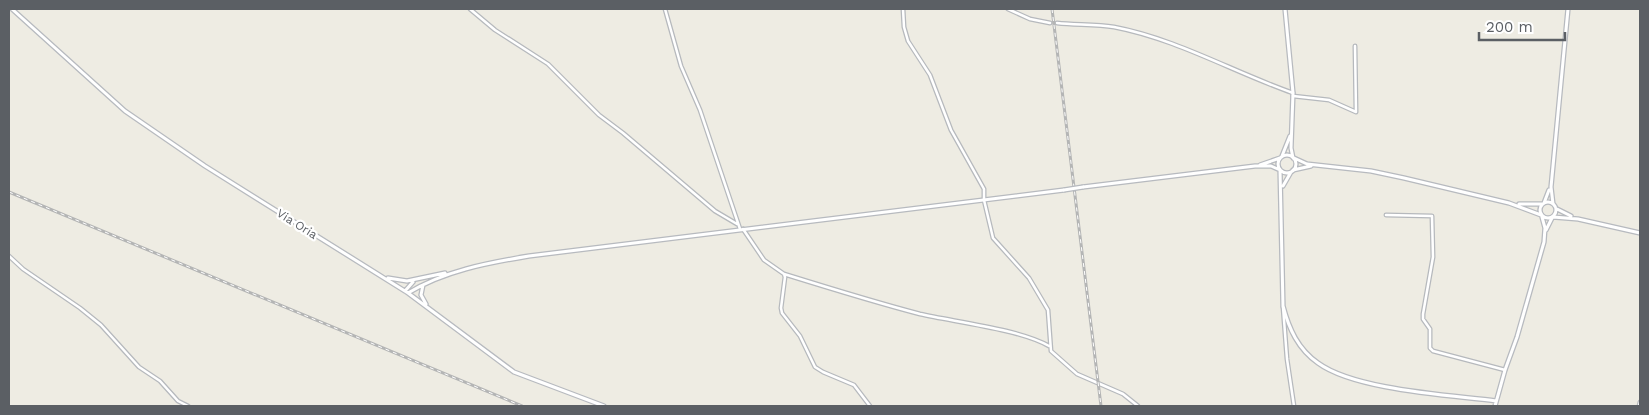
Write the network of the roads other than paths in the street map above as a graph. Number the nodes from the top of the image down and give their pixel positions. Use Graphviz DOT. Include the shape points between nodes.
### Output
graph roads {
  1 [pos="12,9"];
  2 [pos="470,9"];
  3 [pos="664,9"];
  4 [pos="903,9"];
  5 [pos="1008,9"];
  6 [pos="1285,9"];
  7 [pos="1568,9"];
  8 [pos="1050,23"];
  9 [pos="1057,24"];
  10 [pos="1355,46"];
  11 [pos="1293,95"];
  12 [pos="1292,131"];
  13 [pos="1281,157"];
  14 [pos="1293,158"];
  15 [pos="1320,165"];
  16 [pos="1255,166"];
  17 [pos="1280,170"];
  18 [pos="1292,171"];
  19 [pos="1551,187"];
  20 [pos="1282,191"];
  21 [pos="984,200"];
  22 [pos="1509,203"];
  23 [pos="1543,204"];
  24 [pos="1554,206"];
  25 [pos="1386,215"];
  26 [pos="1542,216"];
  27 [pos="1552,217"];
  28 [pos="1578,219"];
  29 [pos="736,224"];
  30 [pos="742,229"];
  31 [pos="1545,233"];
  32 [pos="1640,233"];
  33 [pos="9,256"];
  34 [pos="470,268"];
  35 [pos="784,274"];
  36 [pos="384,277"];
  37 [pos="416,280"];
  38 [pos="428,281"];
  39 [pos="407,292"];
  40 [pos="1283,306"];
  41 [pos="430,309"];
  42 [pos="1049,346"];
  43 [pos="1505,370"];
  44 [pos="1496,401"];
  45 [pos="1640,402"];
  46 [pos="188,406"];
  47 [pos="604,406"];
  48 [pos="870,406"];
  49 [pos="1138,406"];
  50 [pos="1294,406"];
  51 [pos="1495,406"];
  52 [pos="1639,406"];
  1 -- 36 [label="main road, Via Oria" via="126,111 205,166"];
  2 -- 29 [label="street" via="495,30 537,55 599,115 715,211"];
  3 -- 29 [label="street"];
  4 -- 21 [label="street" via="908,41 930,75 951,130 984,189"];
  5 -- 8 [label="street" via="1030,19"];
  6 -- 11 [label="main road"];
  7 -- 19 [label="main road"];
  9 -- 11 [label="street" via="1113,27 1170,42"];
  10 -- 11 [label="street" via="1356,112 1329,100"];
  11 -- 12 [label="main road"];
  12 -- 13 [label="main road"];
  12 -- 14 [label="main road"];
  13 -- 14 [label="main road"];
  13 -- 16 [label="main road"];
  13 -- 17 [label="main road"];
  14 -- 15 [label="main road"];
  14 -- 18 [label="main road" via="1296,166"];
  15 -- 18 [label="main road"];
  15 -- 22 [label="main road" via="1371,171"];
  16 -- 17 [label="main road" via="1271,166"];
  16 -- 21 [label="main road, bridge"];
  17 -- 18 [label="main road"];
  17 -- 20 [label="main road"];
  18 -- 20 [label="main road"];
  19 -- 23 [label="main road"];
  19 -- 24 [label="main road"];
  20 -- 40 [label="main road"];
  21 -- 30 [label="main road"];
  21 -- 42 [label="street" via="994,238 1029,278 1048,310"];
  22 -- 23 [label="main road"];
  22 -- 26 [label="main road"];
  23 -- 24 [label="main road"];
  23 -- 26 [label="main road"];
  24 -- 27 [label="main road"];
  24 -- 28 [label="main road"];
  25 -- 43 [label="street" via="1432,216 1432,256 1423,314 1423,320 1430,329 1431,350"];
  26 -- 27 [label="main road"];
  26 -- 31 [label="main road"];
  27 -- 28 [label="main road"];
  27 -- 31 [label="main road"];
  28 -- 32 [label="main road"];
  29 -- 30 [label="street"];
  30 -- 34 [label="main road" via="529,256"];
  30 -- 35 [label="street" via="764,260"];
  31 -- 43 [label="main road" via="1520,328"];
  33 -- 46 [label="street" via="101,325 139,367"];
  34 -- 37 [label="main road"];
  34 -- 38 [label="main road"];
  35 -- 42 [label="street" via="920,314 1026,337"];
  35 -- 48 [label="street" via="782,314 800,336 815,367 854,385"];
  36 -- 37 [label="main road"];
  36 -- 39 [label="main road, Via Oria"];
  37 -- 39 [label="main road" via="408,285"];
  38 -- 39 [label="main road"];
  38 -- 41 [label="main road" via="420,292"];
  39 -- 41 [label="main road, Via Oria"];
  40 -- 44 [label="main road" via="1287,323 1302,349 1316,362 1341,375 1384,386"];
  40 -- 50 [label="street"];
  41 -- 47 [label="main road, Via Oria" via="520,375"];
  42 -- 49 [label="street" via="1056,357 1074,372 1123,394"];
  43 -- 44 [label="main road"];
  44 -- 51 [label="main road"];
  45 -- 52 [label="street"];
}
